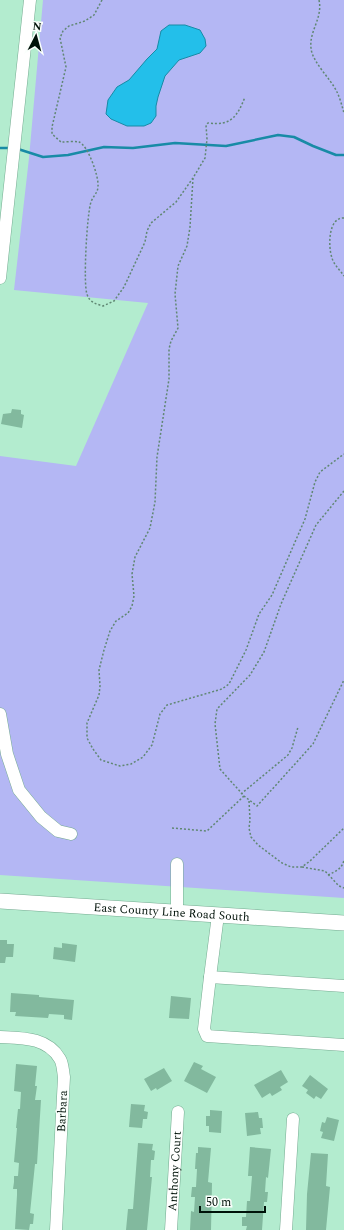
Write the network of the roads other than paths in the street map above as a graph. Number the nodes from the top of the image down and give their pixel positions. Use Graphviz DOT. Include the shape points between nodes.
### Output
graph roads {
  1 [pos="30,0"];
  2 [pos="0,278"];
  3 [pos="0,714"];
  4 [pos="71,834"];
  5 [pos="177,864"];
  6 [pos="0,901"];
  7 [pos="177,912"];
  8 [pos="218,915"];
  9 [pos="344,923"];
  10 [pos="210,977"];
  11 [pos="344,986"];
  12 [pos="0,1037"];
  13 [pos="344,1045"];
  14 [pos="178,1112"];
  15 [pos="293,1119"];
  16 [pos="56,1230"];
  17 [pos="171,1230"];
  18 [pos="286,1230"];
  1 -- 2 [label="street"];
  3 -- 4 [label="street" via="7,754 19,790 41,817 58,831"];
  5 -- 7 [label="street"];
  6 -- 7 [label="main road, East County Line Road South"];
  7 -- 8 [label="main road, East County Line Road South"];
  8 -- 9 [label="main road, East County Line Road South"];
  8 -- 10 [label="street"];
  10 -- 11 [label="street"];
  10 -- 13 [label="street" via="204,1029 207,1036"];
  12 -- 16 [label="street, Barbara" via="33,1039 50,1047 60,1060 64,1077"];
  14 -- 17 [label="street, Anthony Court"];
  15 -- 18 [label="street"];
}
